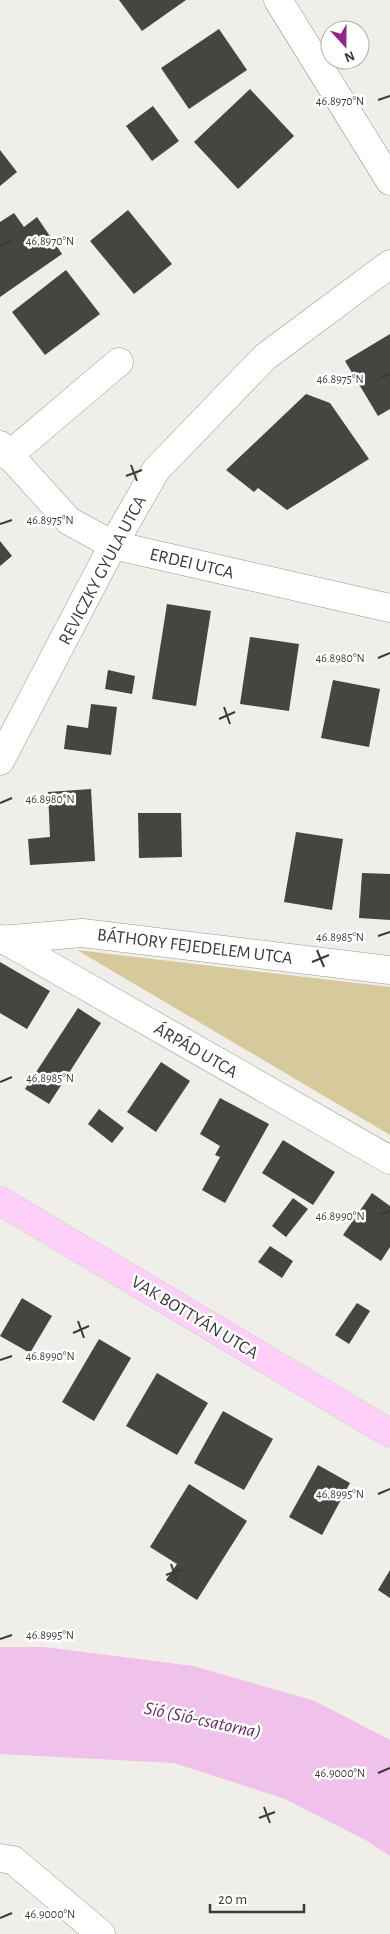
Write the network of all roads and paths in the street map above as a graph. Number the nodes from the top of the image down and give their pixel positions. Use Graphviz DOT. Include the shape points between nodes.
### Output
graph roads {
  1 [pos="278,0"];
  2 [pos="390,181"];
  3 [pos="390,264"];
  4 [pos="118,362"];
  5 [pos="4,451"];
  6 [pos="113,545"];
  7 [pos="390,608"];
  8 [pos="0,761"];
  9 [pos="1,940"];
  10 [pos="390,970"];
  11 [pos="390,1160"];
  12 [pos="0,1201"];
  13 [pos="390,1434"];
  14 [pos="0,1858"];
  15 [pos="101,1934"];
  1 -- 2 [label="street"];
  3 -- 6 [label="street, REVICZKY GYULA UTCA" via="265,357 156,470"];
  4 -- 5 [label="street"];
  5 -- 6 [label="street, ERDEI UTCA" via="69,521"];
  6 -- 7 [label="street, ERDEI UTCA"];
  6 -- 8 [label="street, REVICZKY GYULA UTCA"];
  9 -- 10 [label="street, BÁTHORY FEJEDELEM UTCA" via="82,933"];
  9 -- 11 [label="street, ÁRPÁD UTCA"];
  12 -- 13 [label="main road, VAK BOTTYÁN UTCA"];
  14 -- 15 [label="street" via="13,1860"];
}
